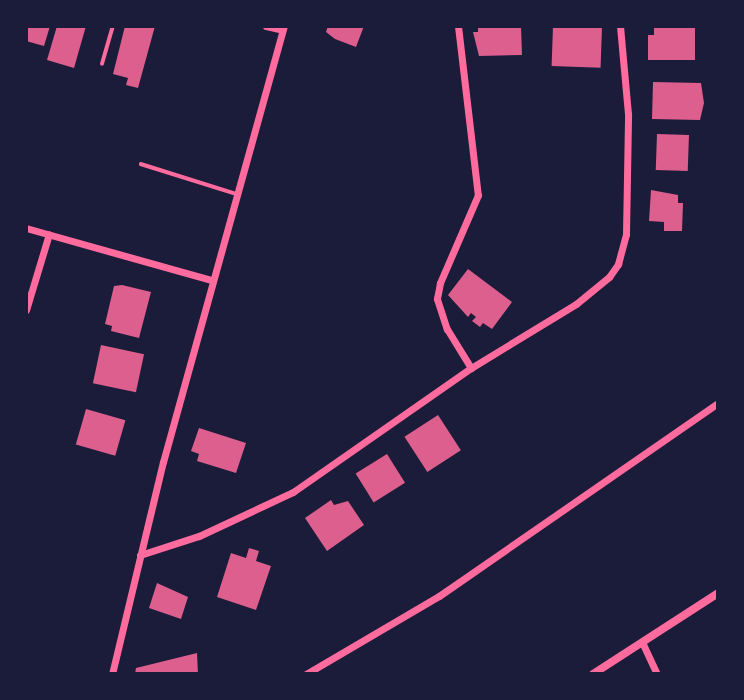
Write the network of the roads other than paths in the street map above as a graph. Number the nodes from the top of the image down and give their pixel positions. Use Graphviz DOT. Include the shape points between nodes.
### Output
graph roads {
  1 [pos="113,26"];
  2 [pos="266,26"];
  3 [pos="458,26"];
  4 [pos="620,26"];
  5 [pos="283,28"];
  6 [pos="102,64"];
  7 [pos="141,164"];
  8 [pos="237,194"];
  9 [pos="26,228"];
  10 [pos="49,234"];
  11 [pos="211,280"];
  12 [pos="26,310"];
  13 [pos="471,368"];
  14 [pos="718,403"];
  15 [pos="140,555"];
  16 [pos="718,593"];
  17 [pos="642,642"];
  18 [pos="112,674"];
  19 [pos="306,674"];
  20 [pos="593,674"];
  21 [pos="657,674"];
  1 -- 6 [label="lane"];
  2 -- 5 [label="street"];
  3 -- 13 [label="street" via="478,195 440,283 438,299 447,329"];
  4 -- 13 [label="street" via="628,114 628,196 626,234 618,264 596,291"];
  5 -- 8 [label="street"];
  7 -- 8 [label="lane"];
  8 -- 11 [label="street"];
  9 -- 10 [label="street"];
  10 -- 11 [label="street"];
  10 -- 12 [label="street"];
  11 -- 15 [label="street"];
  13 -- 15 [label="street" via="293,492 199,536"];
  14 -- 19 [label="street" via="439,596"];
  15 -- 18 [label="street"];
  16 -- 17 [label="street"];
  17 -- 20 [label="street"];
  17 -- 21 [label="street"];
}
